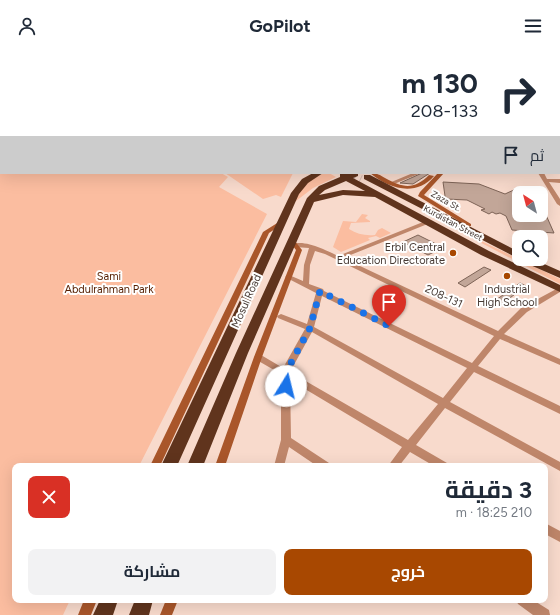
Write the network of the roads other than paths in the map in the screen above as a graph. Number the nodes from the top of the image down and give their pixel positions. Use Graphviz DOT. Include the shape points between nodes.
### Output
graph roads {
  1 [pos="302,174"];
  2 [pos="317,174"];
  3 [pos="415,174"];
  4 [pos="434,174"];
  5 [pos="440,174"];
  6 [pos="542,174"];
  7 [pos="356,175"];
  8 [pos="545,180"];
  9 [pos="560,181"];
  10 [pos="392,183"];
  11 [pos="295,192"];
  12 [pos="380,197"];
  13 [pos="559,201"];
  14 [pos="304,210"];
  15 [pos="282,222"];
  16 [pos="428,222"];
  17 [pos="469,225"];
  18 [pos="294,243"];
  19 [pos="312,248"];
  20 [pos="512,248"];
  21 [pos="512,253"];
  22 [pos="338,258"];
  23 [pos="541,266"];
  24 [pos="546,266"];
  25 [pos="560,274"];
  26 [pos="289,277"];
  27 [pos="306,284"];
  28 [pos="560,289"];
  29 [pos="320,291"];
  30 [pos="281,316"];
  31 [pos="310,328"];
  32 [pos="500,335"];
  33 [pos="258,356"];
  34 [pos="560,362"];
  35 [pos="472,367"];
  36 [pos="286,372"];
  37 [pos="443,403"];
  38 [pos="560,410"];
  39 [pos="286,440"];
  40 [pos="409,446"];
  41 [pos="155,463"];
  42 [pos="170,463"];
  43 [pos="196,463"];
  44 [pos="221,463"];
  45 [pos="280,463"];
  46 [pos="320,463"];
  47 [pos="395,463"];
  48 [pos="437,463"];
  49 [pos="560,467"];
  50 [pos="548,530"];
  51 [pos="560,537"];
  52 [pos="90,603"];
  53 [pos="108,603"];
  54 [pos="143,603"];
  55 [pos="171,603"];
  56 [pos="526,603"];
  57 [pos="84,615"];
  58 [pos="103,615"];
  59 [pos="139,615"];
  60 [pos="166,615"];
  61 [pos="544,615"];
  1 -- 11 [label="highway"];
  2 -- 11 [label="highway, Mosul Road"];
  3 -- 10 [label="street"];
  4 -- 10 [label="street, Zaza St." via="424,183 414,187"];
  5 -- 17 [label="street, Zaza St." via="421,196"];
  6 -- 8 [label="street"];
  7 -- 10 [label="street, Zaza St."];
  7 -- 12 [label="highway, Kurdistan Street"];
  7 -- 14 [label="highway, Mosul Road" via="322,188"];
  7 -- 17 [label="highway, Kurdistan Street"];
  7 -- 21 [label="highway, Kurdistan Street"];
  7 -- 28 [label="highway, Kurdistan Street"];
  8 -- 9 [label="street"];
  8 -- 13 [label="street"];
  11 -- 15 [label="highway, Mosul Road"];
  12 -- 14 [label="highway" via="355,192 337,192 316,200"];
  12 -- 16 [label="highway, Kurdistan Street"];
  14 -- 18 [label="highway, Mosul Road"];
  15 -- 41 [label="street" via="266,232"];
  15 -- 42 [label="highway, Mosul Road"];
  16 -- 22 [label="street"];
  16 -- 28 [label="highway, Kurdistan Street" via="509,266"];
  17 -- 20 [label="highway, Kurdistan Street"];
  18 -- 19 [label="street, 208-131"];
  18 -- 26 [label="street" via="299,250"];
  18 -- 43 [label="highway, Mosul Road" via="242,353"];
  19 -- 22 [label="street, 208-131"];
  19 -- 27 [label="street" via="307,265"];
  22 -- 32 [label="street, 208-131"];
  23 -- 25 [label="highway"];
  24 -- 25 [label="highway"];
  26 -- 27 [label="street"];
  26 -- 33 [label="street"];
  27 -- 29 [label="street"];
  28 -- 32 [label="street" via="524,310"];
  29 -- 31 [label="street"];
  29 -- 35 [label="street"];
  30 -- 31 [label="street"];
  31 -- 36 [label="street"];
  31 -- 37 [label="street"];
  32 -- 34 [label="street, 208-131"];
  32 -- 35 [label="street"];
  33 -- 36 [label="street"];
  33 -- 44 [label="street"];
  35 -- 37 [label="street"];
  35 -- 38 [label="street"];
  36 -- 39 [label="street"];
  36 -- 40 [label="street"];
  37 -- 40 [label="street"];
  37 -- 49 [label="street"];
  39 -- 45 [label="street"];
  39 -- 46 [label="street"];
  40 -- 47 [label="street"];
  40 -- 48 [label="street"];
  50 -- 51 [label="street"];
  52 -- 57 [label="street"];
  53 -- 58 [label="highway"];
  54 -- 59 [label="highway"];
  55 -- 60 [label="street"];
  56 -- 61 [label="street"];
}
